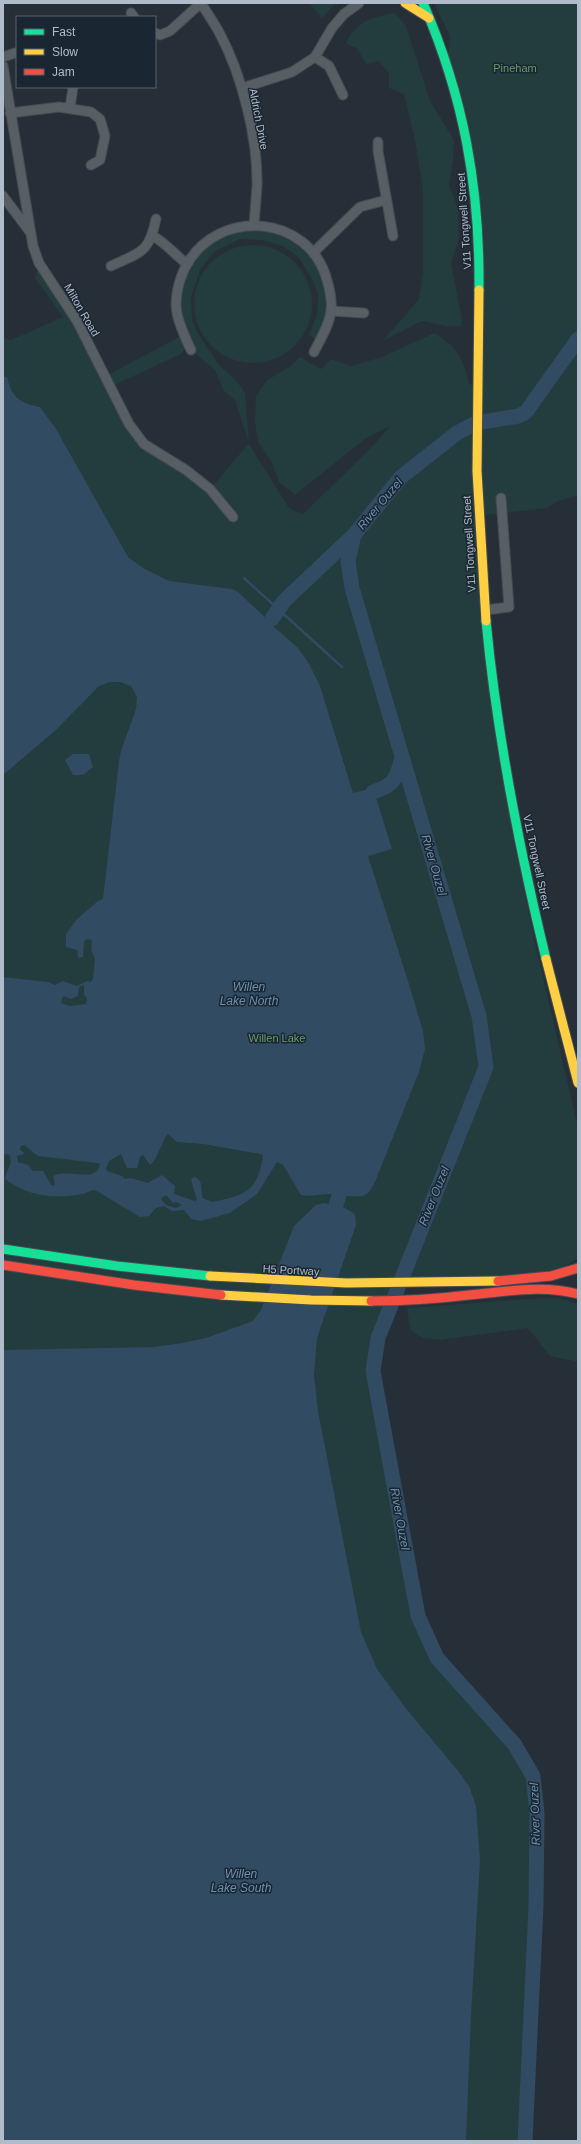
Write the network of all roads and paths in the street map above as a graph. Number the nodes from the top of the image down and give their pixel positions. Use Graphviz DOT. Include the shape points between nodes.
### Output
graph roads {
  1 [pos="201,3"];
  2 [pos="359,3"];
  3 [pos="405,3"];
  4 [pos="423,3"];
  5 [pos="430,19"];
  6 [pos="156,34"];
  7 [pos="16,51"];
  8 [pos="3,57"];
  9 [pos="315,57"];
  10 [pos="3,66"];
  11 [pos="73,88"];
  12 [pos="242,88"];
  13 [pos="343,95"];
  14 [pos="70,108"];
  15 [pos="10,114"];
  16 [pos="378,142"];
  17 [pos="91,165"];
  18 [pos="3,196"];
  19 [pos="386,200"];
  20 [pos="156,219"];
  21 [pos="254,225"];
  22 [pos="31,234"];
  23 [pos="153,236"];
  24 [pos="393,236"];
  25 [pos="314,252"];
  26 [pos="188,264"];
  27 [pos="111,266"];
  28 [pos="331,311"];
  29 [pos="364,313"];
  30 [pos="191,350"];
  31 [pos="314,352"];
  32 [pos="501,498"];
  33 [pos="233,517"];
  34 [pos="486,610"];
  35 [pos="578,1083"];
  36 [pos="3,1249"];
  37 [pos="3,1265"];
  38 [pos="578,1268"];
  39 [pos="578,1294"];
  1 -- 6 [label="street" via="170,31"];
  1 -- 12 [label="street, Aldrich Drive" via="221,35"];
  2 -- 9 [label="street" via="344,14 332,28"];
  3 -- 5 [label="main road"];
  4 -- 5 [label="main road, V11 Tongwell Street"];
  5 -- 34 [label="main road, V11 Tongwell Street" via="448,65 473,169 479,250 477,386 480,539"];
  7 -- 8 [label="street"];
  9 -- 12 [label="street" via="292,72"];
  9 -- 13 [label="street" via="329,66"];
  10 -- 15 [label="street, Milton Road"];
  11 -- 14 [label="street"];
  12 -- 21 [label="street, Aldrich Drive" via="254,149 257,185"];
  14 -- 15 [label="street"];
  14 -- 17 [label="street" via="91,112 100,119 105,136 104,144 100,160"];
  15 -- 22 [label="street, Milton Road"];
  16 -- 19 [label="street"];
  18 -- 22 [label="street"];
  19 -- 24 [label="street"];
  19 -- 25 [label="street" via="360,207"];
  20 -- 23 [label="street"];
  21 -- 25 [label="street" via="290,234"];
  21 -- 26 [label="street" via="240,226 214,237 195,253"];
  22 -- 33 [label="street, Milton Road" via="39,263 77,321 129,424 144,444 186,470 210,489"];
  23 -- 26 [label="street" via="164,242 173,254"];
  23 -- 27 [label="street" via="144,250"];
  25 -- 28 [label="street" via="327,278"];
  26 -- 30 [label="street" via="182,274 177,313"];
  28 -- 29 [label="street"];
  28 -- 31 [label="street"];
  32 -- 34 [label="street" via="509,607"];
  34 -- 35 [label="main road, V11 Tongwell Street" via="498,719 517,825 537,921"];
  36 -- 38 [label="main road, H5 Portway" via="102,1265 228,1279 331,1284 434,1283 529,1278 550,1276"];
  37 -- 39 [label="main road" via="98,1282 227,1295 356,1301 432,1299 551,1289"];
}
